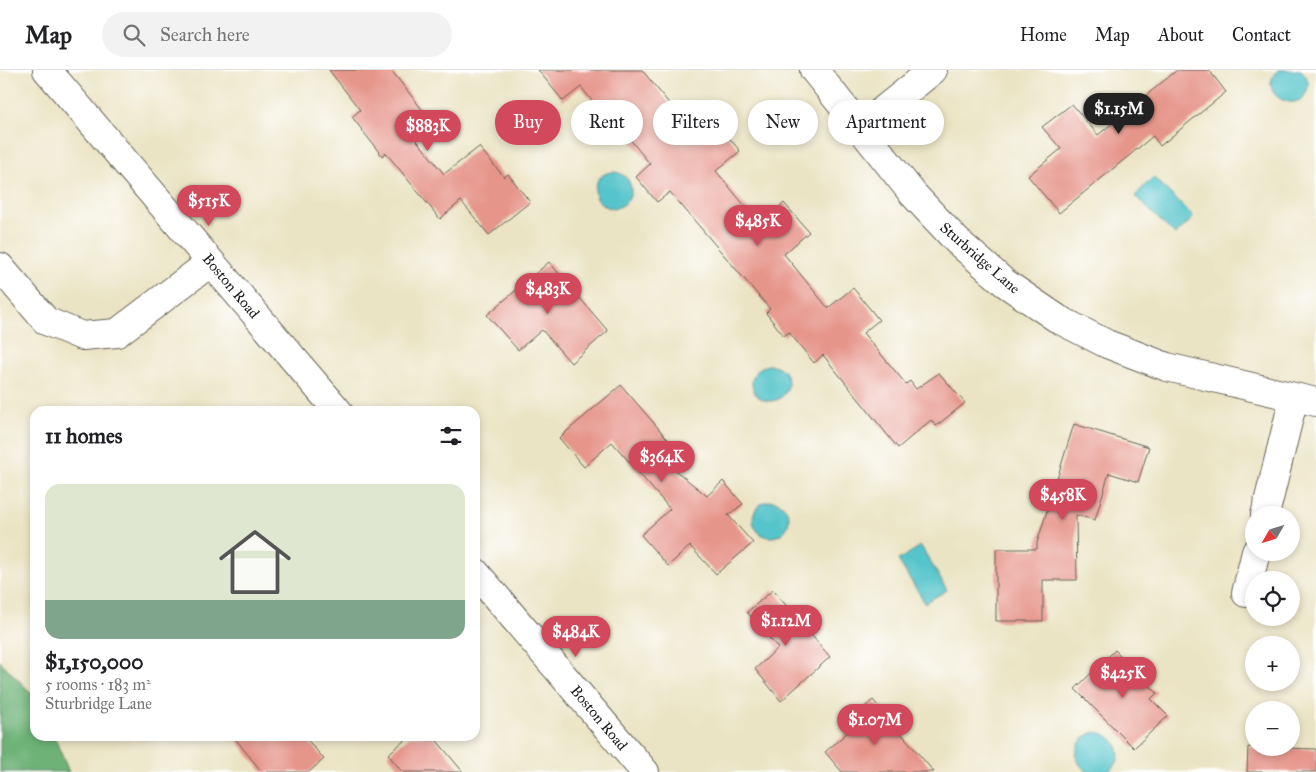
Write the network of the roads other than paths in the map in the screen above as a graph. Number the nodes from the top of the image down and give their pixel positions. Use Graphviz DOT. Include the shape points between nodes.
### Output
graph roads {
  1 [pos="47,70"];
  2 [pos="814,70"];
  3 [pos="934,70"];
  4 [pos="838,100"];
  5 [pos="896,100"];
  6 [pos="875,145"];
  7 [pos="211,262"];
  8 [pos="0,267"];
  9 [pos="1305,400"];
  10 [pos="334,406"];
  11 [pos="1268,506"];
  12 [pos="480,578"];
  13 [pos="645,772"];
  1 -- 7 [label="street, Boston Road"];
  2 -- 4 [label="street, Sturbridge Lane"];
  3 -- 5 [label="street"];
  6 -- 9 [label="street, Sturbridge Lane" via="956,241 1005,283 1058,319 1107,344 1167,367"];
  7 -- 8 [label="street" via="117,333 82,336 46,321"];
  7 -- 10 [label="street, Boston Road"];
  9 -- 11 [label="street"];
  12 -- 13 [label="street, Boston Road"];
}
